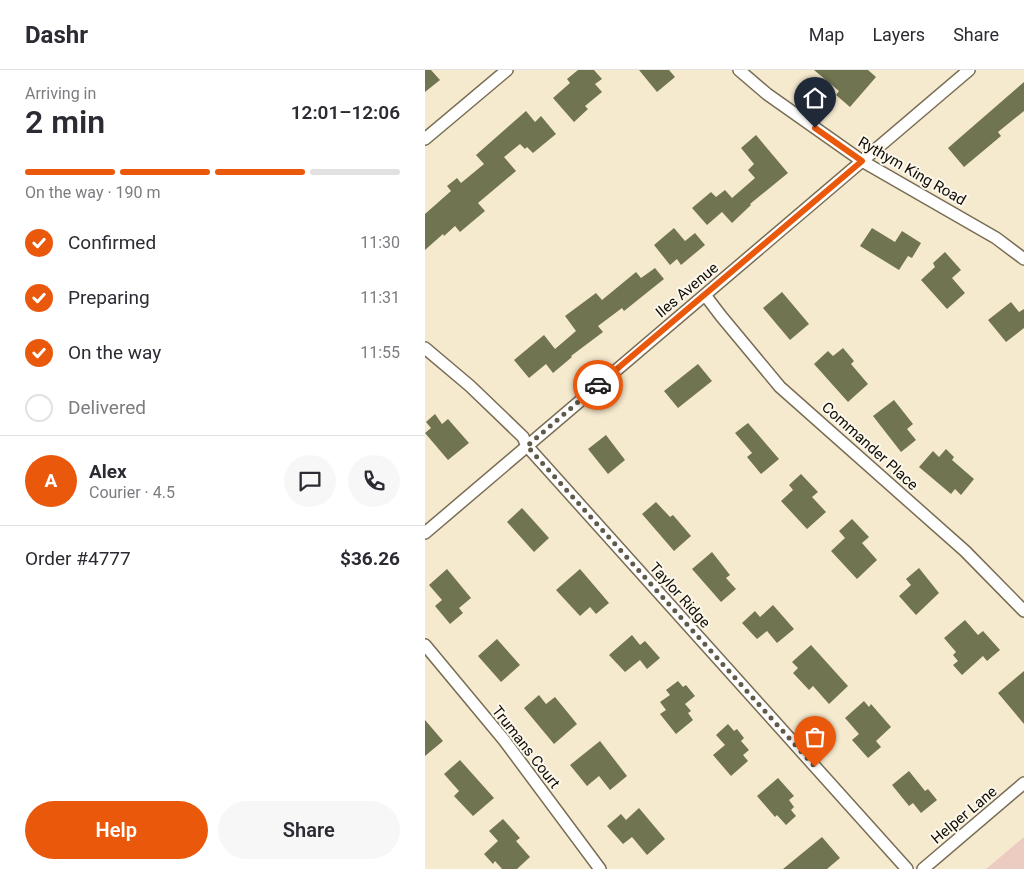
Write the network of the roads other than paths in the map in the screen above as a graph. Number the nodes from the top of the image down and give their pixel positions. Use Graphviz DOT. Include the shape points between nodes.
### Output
graph roads {
  1 [pos="507,70"];
  2 [pos="739,70"];
  3 [pos="969,70"];
  4 [pos="425,140"];
  5 [pos="862,161"];
  6 [pos="1024,259"];
  7 [pos="705,295"];
  8 [pos="425,348"];
  9 [pos="527,446"];
  10 [pos="425,533"];
  11 [pos="1024,611"];
  12 [pos="425,645"];
  13 [pos="1024,783"];
  14 [pos="600,869"];
  15 [pos="907,869"];
  16 [pos="923,869"];
  1 -- 4 [label="street"];
  2 -- 5 [label="street, Rythym King Road" via="767,94"];
  3 -- 5 [label="street, Iles Avenue"];
  5 -- 6 [label="street, Rythym King Road" via="988,233"];
  5 -- 7 [label="street, Iles Avenue"];
  7 -- 9 [label="street, Iles Avenue"];
  7 -- 11 [label="street, Commander Place" via="780,386 965,551"];
  8 -- 9 [label="street, Taylor Ridge" via="470,386 523,437"];
  9 -- 10 [label="street, Iles Avenue"];
  9 -- 15 [label="street, Taylor Ridge"];
  12 -- 14 [label="street, Trumans Court" via="504,740"];
  13 -- 16 [label="street, Helper Lane"];
}
